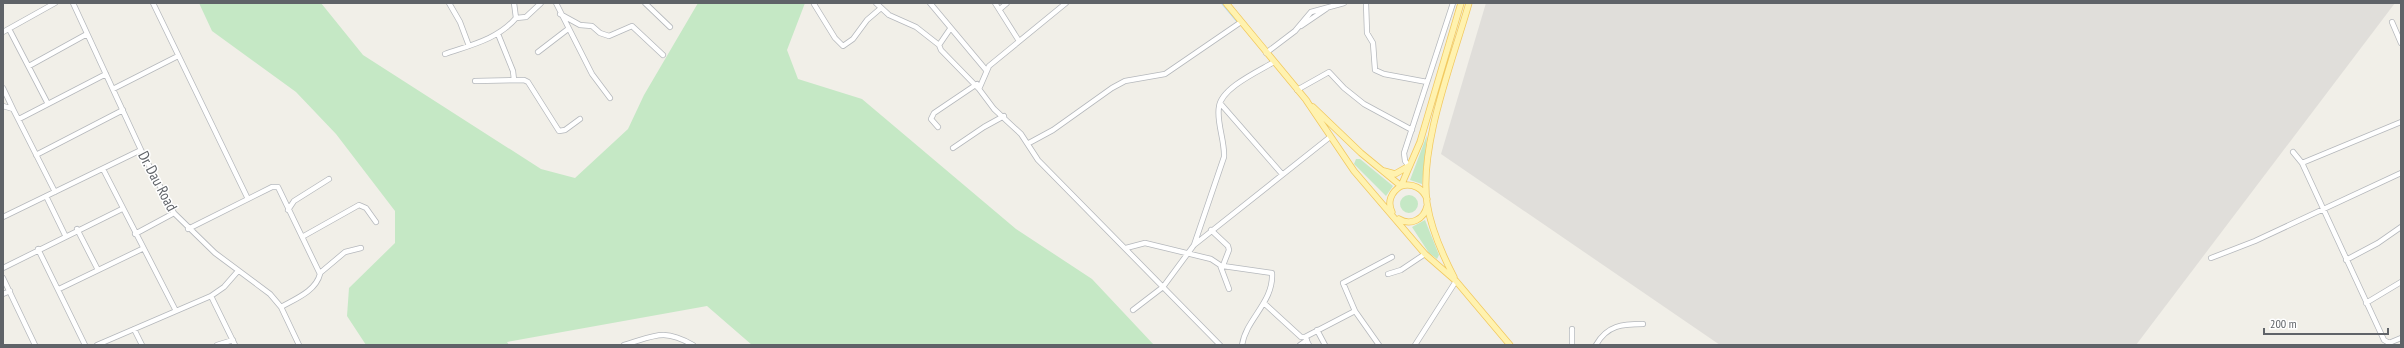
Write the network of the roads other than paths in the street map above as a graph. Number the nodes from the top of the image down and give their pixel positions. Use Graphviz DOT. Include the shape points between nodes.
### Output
graph roads {
  1 [pos="55,3"];
  2 [pos="73,3"];
  3 [pos="153,3"];
  4 [pos="449,3"];
  5 [pos="514,3"];
  6 [pos="541,3"];
  7 [pos="556,3"];
  8 [pos="645,3"];
  9 [pos="876,3"];
  10 [pos="930,3"];
  11 [pos="995,3"];
  12 [pos="1007,3"];
  13 [pos="1066,3"];
  14 [pos="1226,3"];
  15 [pos="1344,3"];
  16 [pos="1366,3"];
  17 [pos="1453,3"];
  18 [pos="1461,3"];
  19 [pos="1469,3"];
  20 [pos="814,4"];
  21 [pos="1336,4"];
  22 [pos="881,8"];
  23 [pos="1000,9"];
  24 [pos="560,14"];
  25 [pos="516,18"];
  26 [pos="1241,22"];
  27 [pos="2392,22"];
  28 [pos="670,27"];
  29 [pos="568,29"];
  30 [pos="950,29"];
  31 [pos="9,30"];
  32 [pos="3,32"];
  33 [pos="87,34"];
  34 [pos="498,34"];
  35 [pos="1020,41"];
  36 [pos="2401,43"];
  37 [pos="939,45"];
  38 [pos="469,46"];
  39 [pos="538,52"];
  40 [pos="1266,52"];
  41 [pos="445,54"];
  42 [pos="663,55"];
  43 [pos="178,56"];
  44 [pos="1274,62"];
  45 [pos="29,66"];
  46 [pos="986,70"];
  47 [pos="106,74"];
  48 [pos="514,80"];
  49 [pos="475,81"];
  50 [pos="1427,82"];
  51 [pos="980,83"];
  52 [pos="975,85"];
  53 [pos="3,88"];
  54 [pos="113,89"];
  55 [pos="979,90"];
  56 [pos="1297,90"];
  57 [pos="610,98"];
  58 [pos="1306,100"];
  59 [pos="1220,103"];
  60 [pos="48,104"];
  61 [pos="3,106"];
  62 [pos="13,109"];
  63 [pos="123,110"];
  64 [pos="1004,116"];
  65 [pos="19,119"];
  66 [pos="580,120"];
  67 [pos="2401,122"];
  68 [pos="938,127"];
  69 [pos="1412,130"];
  70 [pos="1330,137"];
  71 [pos="1029,143"];
  72 [pos="953,148"];
  73 [pos="142,150"];
  74 [pos="2293,152"];
  75 [pos="36,155"];
  76 [pos="1415,156"];
  77 [pos="2302,163"];
  78 [pos="1409,166"];
  79 [pos="103,169"];
  80 [pos="1380,170"];
  81 [pos="2401,173"];
  82 [pos="1282,174"];
  83 [pos="329,179"];
  84 [pos="1402,186"];
  85 [pos="55,192"];
  86 [pos="46,196"];
  87 [pos="248,199"];
  88 [pos="1427,202"];
  89 [pos="122,209"];
  90 [pos="288,210"];
  91 [pos="2324,210"];
  92 [pos="174,213"];
  93 [pos="1395,216"];
  94 [pos="3,217"];
  95 [pos="376,222"];
  96 [pos="2401,227"];
  97 [pos="77,229"];
  98 [pos="188,229"];
  99 [pos="1211,230"];
  100 [pos="135,234"];
  101 [pos="65,235"];
  102 [pos="302,237"];
  103 [pos="1194,245"];
  104 [pos="361,248"];
  105 [pos="1126,248"];
  106 [pos="38,249"];
  107 [pos="142,249"];
  108 [pos="1189,253"];
  109 [pos="1425,254"];
  110 [pos="1392,257"];
  111 [pos="2212,258"];
  112 [pos="2346,260"];
  113 [pos="1222,267"];
  114 [pos="3,268"];
  115 [pos="98,270"];
  116 [pos="238,271"];
  117 [pos="320,273"];
  118 [pos="1388,274"];
  119 [pos="3,278"];
  120 [pos="1456,281"];
  121 [pos="2401,282"];
  122 [pos="1163,287"];
  123 [pos="59,288"];
  124 [pos="1229,289"];
  125 [pos="10,291"];
  126 [pos="3,294"];
  127 [pos="211,296"];
  128 [pos="2366,303"];
  129 [pos="1265,304"];
  130 [pos="282,307"];
  131 [pos="1133,310"];
  132 [pos="176,311"];
  133 [pos="1355,311"];
  134 [pos="1644,324"];
  135 [pos="134,329"];
  136 [pos="1572,329"];
  137 [pos="1317,330"];
  138 [pos="1306,338"];
  139 [pos="2401,338"];
  140 [pos="233,340"];
  141 [pos="35,345"];
  142 [pos="85,345"];
  143 [pos="97,345"];
  144 [pos="142,345"];
  145 [pos="217,345"];
  146 [pos="235,345"];
  147 [pos="299,345"];
  148 [pos="624,345"];
  149 [pos="693,345"];
  150 [pos="1220,345"];
  151 [pos="1242,345"];
  152 [pos="1300,345"];
  153 [pos="1309,345"];
  154 [pos="1325,345"];
  155 [pos="1379,345"];
  156 [pos="1415,345"];
  157 [pos="1510,345"];
  158 [pos="1572,345"];
  159 [pos="1596,345"];
  1 -- 31 [label="street"];
  2 -- 33 [label="street, Dr. Dau Road"];
  3 -- 43 [label="street"];
  4 -- 38 [label="street"];
  5 -- 25 [label="street"];
  6 -- 25 [label="street" via="526,17"];
  7 -- 24 [label="street"];
  8 -- 28 [label="street"];
  9 -- 22 [label="street"];
  10 -- 30 [label="street"];
  11 -- 23 [label="street"];
  12 -- 23 [label="street"];
  13 -- 35 [label="street"];
  14 -- 26 [label="main road"];
  15 -- 21 [label="street"];
  16 -- 50 [label="street" via="1367,33 1373,44 1375,70"];
  17 -- 50 [label="street"];
  18 -- 76 [label="main road"];
  19 -- 88 [label="main road" via="1435,119 1430,145"];
  20 -- 22 [label="street" via="835,38 844,46"];
  21 -- 40 [label="street" via="1311,12 1299,27"];
  22 -- 37 [label="street" via="889,15 916,27"];
  23 -- 35 [label="street"];
  24 -- 29 [label="street"];
  24 -- 42 [label="street" via="580,25 592,26 600,34 609,36 632,26"];
  25 -- 34 [label="street"];
  26 -- 40 [label="main road"];
  26 -- 71 [label="street" via="1165,74 1124,81 1053,130"];
  27 -- 36 [label="street"];
  29 -- 39 [label="street"];
  29 -- 57 [label="street" via="592,74"];
  30 -- 37 [label="street"];
  30 -- 46 [label="street"];
  31 -- 32 [label="street"];
  31 -- 45 [label="street"];
  33 -- 45 [label="street"];
  33 -- 47 [label="street, Dr. Dau Road"];
  34 -- 38 [label="street"];
  34 -- 48 [label="street"];
  35 -- 46 [label="street"];
  37 -- 52 [label="street" via="951,62"];
  38 -- 41 [label="street"];
  40 -- 44 [label="main road"];
  43 -- 54 [label="street"];
  43 -- 87 [label="street"];
  44 -- 56 [label="main road"];
  44 -- 59 [label="street" via="1235,86"];
  45 -- 60 [label="street"];
  46 -- 51 [label="street" via="985,77"];
  47 -- 54 [label="street, Dr. Dau Road"];
  47 -- 60 [label="street"];
  48 -- 49 [label="street"];
  48 -- 66 [label="street" via="524,80 531,84 559,131"];
  50 -- 69 [label="street"];
  51 -- 52 [label="street"];
  51 -- 55 [label="street"];
  52 -- 55 [label="street"];
  52 -- 68 [label="street" via="934,113 931,119"];
  53 -- 62 [label="street"];
  54 -- 63 [label="street, Dr. Dau Road"];
  55 -- 64 [label="street" via="994,109"];
  56 -- 58 [label="main road"];
  56 -- 69 [label="street" via="1329,72 1364,104"];
  58 -- 70 [label="main road"];
  58 -- 80 [label="main road"];
  59 -- 82 [label="street"];
  59 -- 103 [label="street" via="1218,109 1224,157"];
  60 -- 65 [label="street"];
  61 -- 62 [label="street"];
  62 -- 65 [label="street"];
  63 -- 73 [label="street, Dr. Dau Road"];
  63 -- 75 [label="street"];
  64 -- 71 [label="street"];
  64 -- 72 [label="street"];
  65 -- 75 [label="street"];
  67 -- 77 [label="street"];
  69 -- 78 [label="street" via="1404,157"];
  70 -- 82 [label="street"];
  70 -- 93 [label="main road" via="1354,171"];
  71 -- 105 [label="street" via="1038,160"];
  73 -- 79 [label="street"];
  73 -- 92 [label="street, Dr. Dau Road"];
  74 -- 77 [label="street"];
  75 -- 85 [label="street"];
  76 -- 78 [label="main road"];
  76 -- 84 [label="main road"];
  77 -- 91 [label="street"];
  78 -- 80 [label="main road" via="1395,174"];
  79 -- 85 [label="street"];
  79 -- 89 [label="street"];
  80 -- 84 [label="main road"];
  81 -- 91 [label="street"];
  82 -- 99 [label="street"];
  83 -- 90 [label="street" via="294,201"];
  84 -- 88 [label="main road" via="1416,186 1422,190"];
  84 -- 93 [label="main road" via="1391,196 1390,202"];
  85 -- 86 [label="street"];
  86 -- 94 [label="street"];
  86 -- 101 [label="street"];
  87 -- 90 [label="street" via="276,186"];
  87 -- 98 [label="street"];
  88 -- 93 [label="main road" via="1425,214 1415,222 1408,222"];
  88 -- 120 [label="main road" via="1433,229"];
  89 -- 97 [label="street"];
  89 -- 100 [label="street"];
  90 -- 102 [label="street"];
  91 -- 111 [label="street"];
  91 -- 112 [label="street"];
  92 -- 98 [label="street, Dr. Dau Road"];
  92 -- 100 [label="street"];
  93 -- 109 [label="main road"];
  95 -- 102 [label="street" via="366,208 359,205"];
  96 -- 112 [label="street" via="2378,244"];
  97 -- 101 [label="street"];
  97 -- 115 [label="street"];
  98 -- 116 [label="street, Dr. Dau Road"];
  99 -- 103 [label="street"];
  99 -- 113 [label="street" via="1228,246 1229,250"];
  100 -- 107 [label="street"];
  101 -- 106 [label="street"];
  102 -- 117 [label="street"];
  103 -- 108 [label="street"];
  104 -- 117 [label="street" via="345,252"];
  105 -- 108 [label="street" via="1144,243"];
  105 -- 122 [label="street"];
  106 -- 114 [label="street"];
  106 -- 123 [label="street"];
  107 -- 115 [label="street"];
  107 -- 132 [label="street"];
  108 -- 113 [label="street" via="1217,261"];
  108 -- 122 [label="street"];
  109 -- 118 [label="street" via="1401,270"];
  109 -- 120 [label="main road"];
  110 -- 133 [label="street" via="1343,284"];
  112 -- 128 [label="street"];
  113 -- 124 [label="street"];
  113 -- 129 [label="street" via="1272,273"];
  115 -- 123 [label="street"];
  116 -- 127 [label="street" via="224,287"];
  116 -- 130 [label="street, Dr. Dau Road" via="270,294"];
  117 -- 130 [label="street" via="319,280 310,290"];
  119 -- 125 [label="street"];
  120 -- 156 [label="street"];
  120 -- 157 [label="main road"];
  121 -- 128 [label="street"];
  122 -- 131 [label="street"];
  122 -- 150 [label="street"];
  123 -- 142 [label="street"];
  125 -- 126 [label="street"];
  125 -- 141 [label="street"];
  127 -- 132 [label="street"];
  127 -- 140 [label="street"];
  128 -- 139 [label="street" via="2384,340 2389,343"];
  129 -- 138 [label="street" via="1301,337"];
  129 -- 151 [label="street" via="1245,331"];
  130 -- 147 [label="street, Dr. Dau Road"];
  132 -- 135 [label="street"];
  133 -- 137 [label="street"];
  133 -- 155 [label="street"];
  134 -- 159 [label="street" via="1625,324 1612,328 1604,332"];
  135 -- 143 [label="street"];
  135 -- 144 [label="street"];
  136 -- 158 [label="street"];
  137 -- 138 [label="street"];
  137 -- 154 [label="street"];
  138 -- 152 [label="street"];
  138 -- 153 [label="street"];
  140 -- 145 [label="street"];
  140 -- 146 [label="street"];
  148 -- 149 [label="street" via="666,334"];
}
